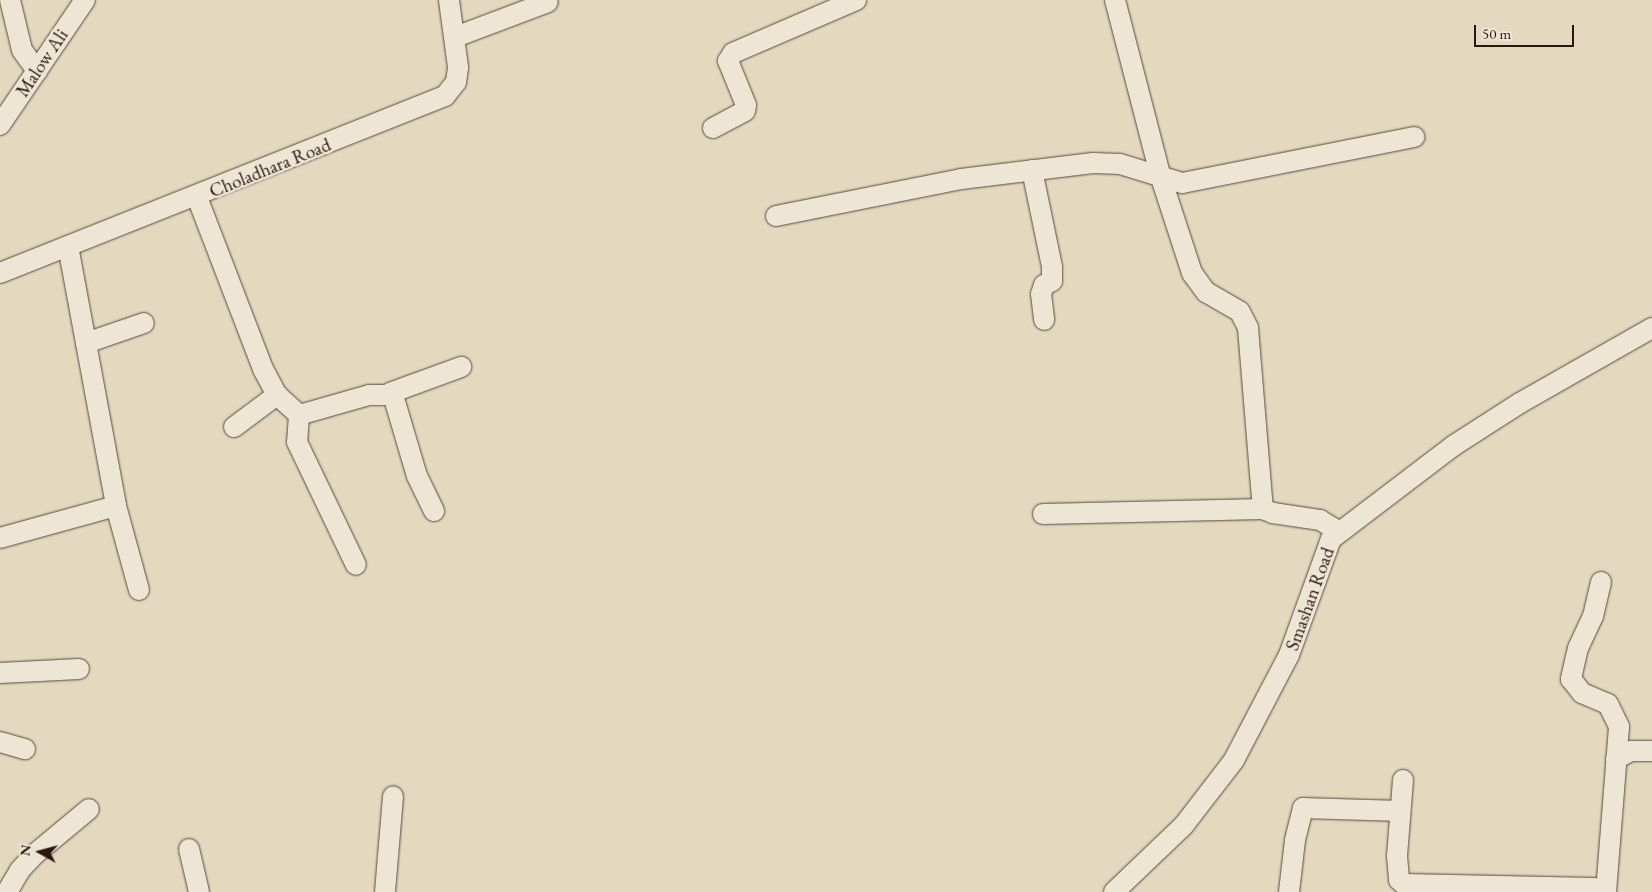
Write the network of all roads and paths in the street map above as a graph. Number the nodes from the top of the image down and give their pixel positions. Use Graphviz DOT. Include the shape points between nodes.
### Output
graph roads {
  1 [pos="10,0"];
  2 [pos="85,0"];
  3 [pos="449,0"];
  4 [pos="856,0"];
  5 [pos="1114,0"];
  6 [pos="548,2"];
  7 [pos="455,37"];
  8 [pos="37,71"];
  9 [pos="0,125"];
  10 [pos="713,128"];
  11 [pos="1415,137"];
  12 [pos="1032,170"];
  13 [pos="1162,178"];
  14 [pos="198,197"];
  15 [pos="776,216"];
  16 [pos="68,246"];
  17 [pos="0,273"];
  18 [pos="1044,320"];
  19 [pos="144,322"];
  20 [pos="1652,328"];
  21 [pos="86,343"];
  22 [pos="461,367"];
  23 [pos="390,393"];
  24 [pos="277,395"];
  25 [pos="299,415"];
  26 [pos="234,427"];
  27 [pos="116,506"];
  28 [pos="1263,508"];
  29 [pos="434,511"];
  30 [pos="1043,514"];
  31 [pos="1340,532"];
  32 [pos="0,538"];
  33 [pos="356,564"];
  34 [pos="1601,582"];
  35 [pos="139,590"];
  36 [pos="79,669"];
  37 [pos="0,672"];
  38 [pos="0,742"];
  39 [pos="25,750"];
  40 [pos="1652,751"];
  41 [pos="1616,759"];
  42 [pos="1403,780"];
  43 [pos="393,796"];
  44 [pos="89,809"];
  45 [pos="1400,810"];
  46 [pos="189,849"];
  47 [pos="1404,888"];
  48 [pos="7,892"];
  49 [pos="199,892"];
  50 [pos="385,892"];
  51 [pos="1114,892"];
  52 [pos="1289,892"];
  53 [pos="1605,892"];
  1 -- 8 [label="street" via="22,50"];
  2 -- 8 [label="street, Malow Ali"];
  3 -- 7 [label="street, Choladhara Road"];
  4 -- 10 [label="street" via="733,53 728,61 746,105 745,111"];
  5 -- 13 [label="street"];
  6 -- 7 [label="street"];
  7 -- 14 [label="street, Choladhara Road" via="456,82 445,96"];
  8 -- 9 [label="street, Malow Ali"];
  11 -- 13 [label="street" via="1182,183"];
  12 -- 13 [label="street" via="1108,163"];
  12 -- 15 [label="street" via="961,178"];
  12 -- 18 [label="street" via="1052,267 1052,280 1044,285 1041,294"];
  13 -- 28 [label="street" via="1199,285 1240,312 1248,328"];
  14 -- 16 [label="street, Choladhara Road"];
  14 -- 24 [label="street" via="263,368"];
  16 -- 17 [label="street, Choladhara Road"];
  16 -- 21 [label="street"];
  19 -- 21 [label="street"];
  20 -- 31 [label="street, Smashan Road" via="1520,402 1453,446"];
  21 -- 27 [label="street"];
  22 -- 23 [label="street"];
  23 -- 25 [label="street" via="369,395"];
  23 -- 29 [label="street" via="396,399 415,469"];
  24 -- 25 [label="street"];
  24 -- 26 [label="street"];
  25 -- 33 [label="street" via="297,442"];
  27 -- 32 [label="street"];
  27 -- 35 [label="street"];
  28 -- 30 [label="street"];
  28 -- 31 [label="street" via="1273,513 1320,520"];
  31 -- 51 [label="street, Smashan Road" via="1331,539 1274,689 1234,760 1184,825"];
  34 -- 41 [label="street" via="1571,679 1582,693 1608,704 1616,716 1619,727"];
  36 -- 37 [label="street"];
  38 -- 39 [label="street"];
  40 -- 41 [label="street" via="1631,751"];
  41 -- 53 [label="street"];
  42 -- 45 [label="street"];
  43 -- 50 [label="street"];
  44 -- 48 [label="street" via="35,854"];
  45 -- 47 [label="street" via="1397,872"];
  45 -- 52 [label="street" via="1304,808 1295,840"];
  46 -- 49 [label="street"];
  47 -- 53 [label="street" via="1593,888"];
}
